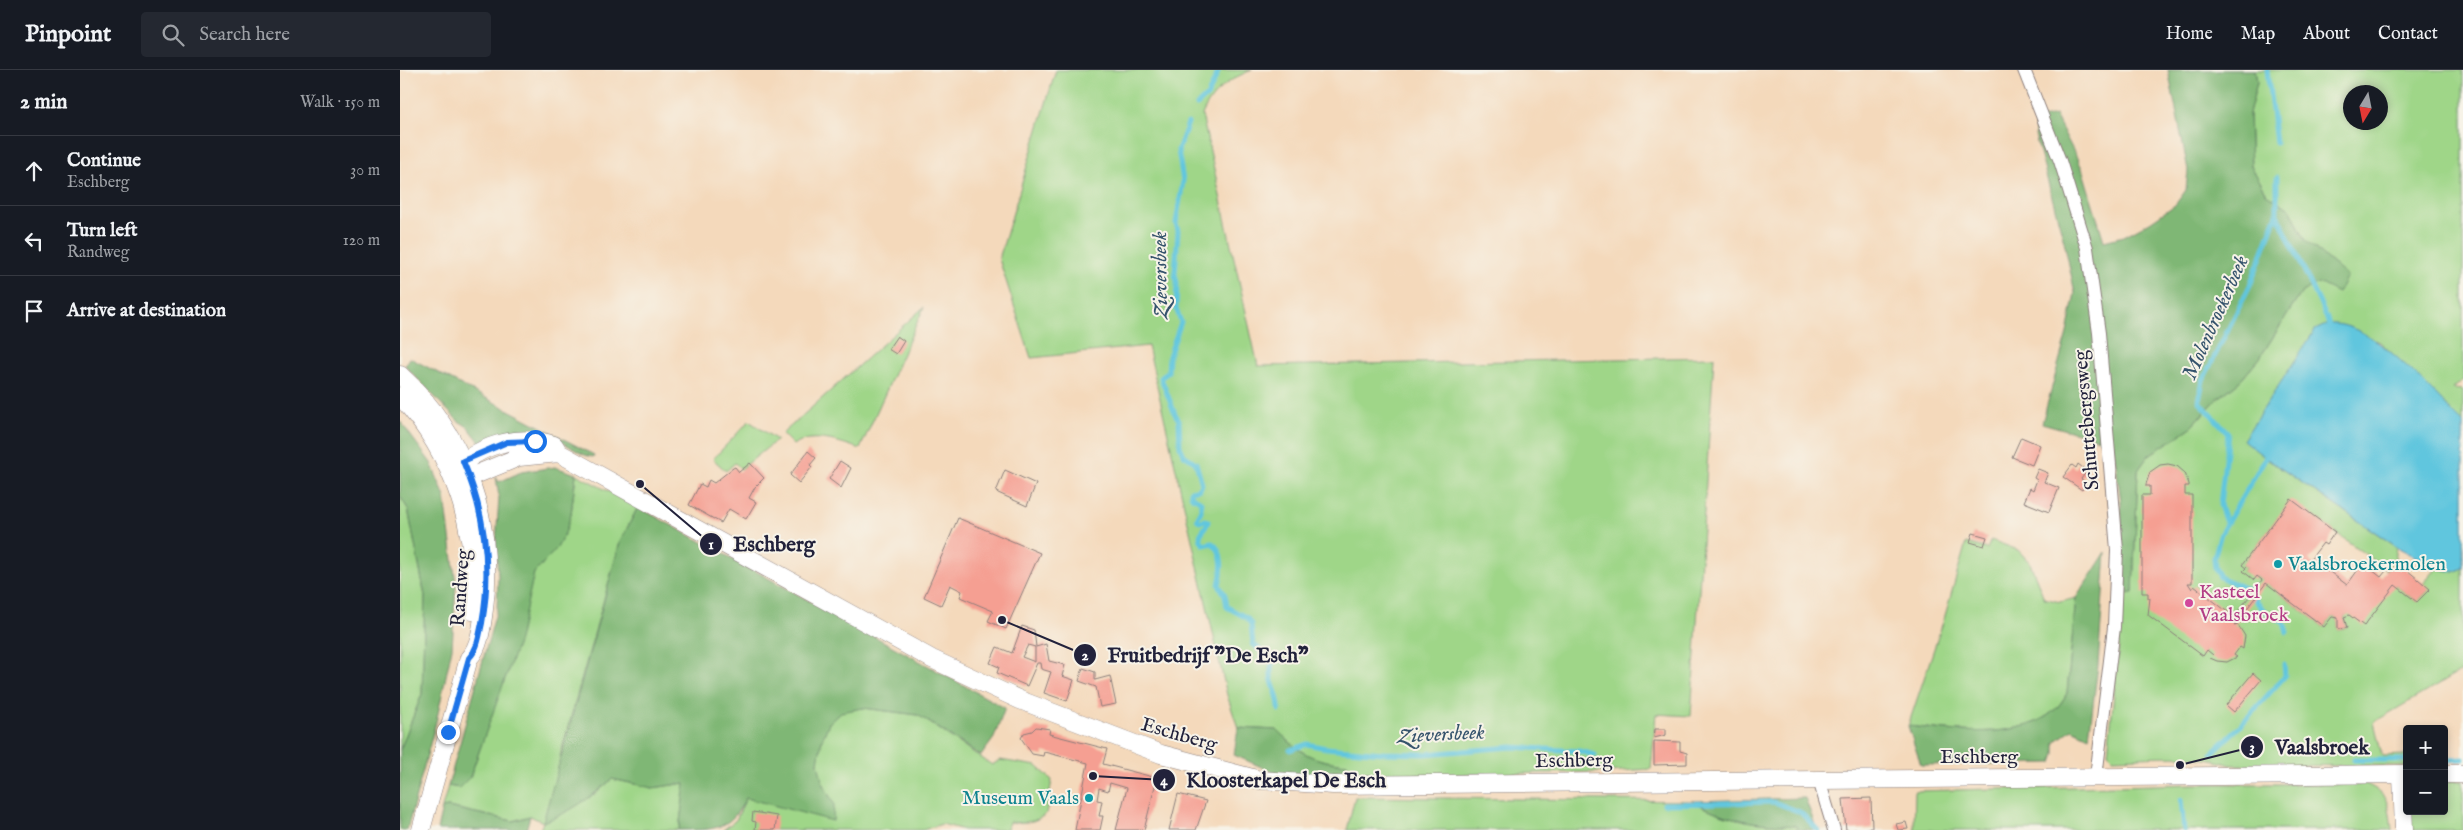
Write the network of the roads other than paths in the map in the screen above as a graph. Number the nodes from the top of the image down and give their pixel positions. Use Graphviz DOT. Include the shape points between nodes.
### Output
graph roads {
  1 [pos="2024,70"];
  2 [pos="400,375"];
  3 [pos="400,396"];
  4 [pos="559,453"];
  5 [pos="463,461"];
  6 [pos="452,475"];
  7 [pos="470,477"];
  8 [pos="469,658"];
  9 [pos="2403,774"];
  10 [pos="2448,774"];
  11 [pos="2463,774"];
  12 [pos="2096,778"];
  13 [pos="1819,780"];
  14 [pos="2404,815"];
  15 [pos="421,830"];
  16 [pos="1834,830"];
  17 [pos="2404,830"];
  1 -- 12 [label="street, Schuttebergsweg" via="2060,160 2082,227 2099,333 2117,583"];
  2 -- 5 [label="street, Randweg" via="432,411"];
  3 -- 6 [label="street, Randweg" via="435,443"];
  4 -- 5 [label="street, Eschberg" via="547,443 518,440 496,445"];
  4 -- 7 [label="street" via="514,458"];
  4 -- 13 [label="street, Eschberg" via="932,659 1046,710 1161,754 1260,780 1333,785"];
  5 -- 6 [label="street, Eschberg"];
  5 -- 7 [label="street, Randweg"];
  6 -- 7 [label="street"];
  6 -- 8 [label="street, Randweg" via="469,528 472,555 473,603 466,650"];
  7 -- 8 [label="street, Randweg" via="482,523 487,563 482,620 475,652"];
  8 -- 15 [label="street, Randweg"];
  9 -- 12 [label="street, Eschberg"];
  10 -- 11 [label="street"];
  12 -- 13 [label="street, Eschberg"];
  13 -- 16 [label="street"];
  14 -- 17 [label="street"];
}
